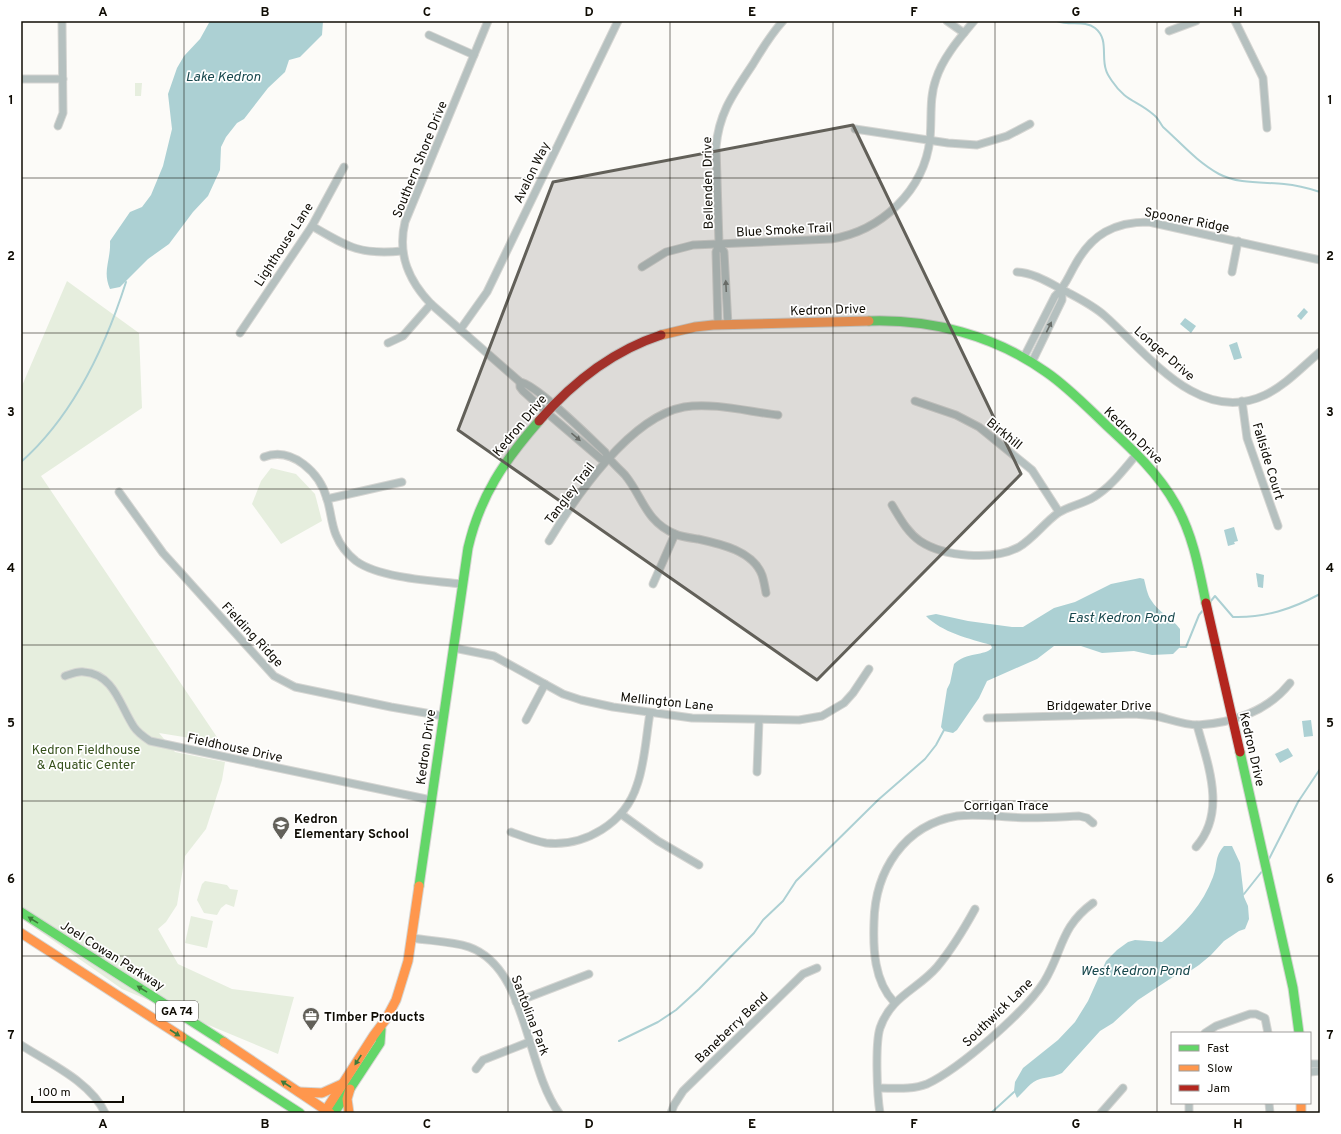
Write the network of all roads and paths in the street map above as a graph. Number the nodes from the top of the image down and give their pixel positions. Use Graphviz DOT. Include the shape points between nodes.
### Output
graph roads {
  1 [pos="488,21"];
  2 [pos="618,21"];
  3 [pos="783,21"];
  4 [pos="947,21"];
  5 [pos="974,21"];
  6 [pos="1196,21"];
  7 [pos="1235,21"];
  8 [pos="62,22"];
  9 [pos="1169,31"];
  10 [pos="964,33"];
  11 [pos="429,35"];
  12 [pos="474,55"];
  13 [pos="21,79"];
  14 [pos="62,79"];
  15 [pos="1030,124"];
  16 [pos="58,126"];
  17 [pos="1267,128"];
  18 [pos="855,129"];
  19 [pos="930,140"];
  20 [pos="344,167"];
  21 [pos="312,226"];
  22 [pos="1238,241"];
  23 [pos="720,244"];
  24 [pos="402,252"];
  25 [pos="1320,260"];
  26 [pos="642,267"];
  27 [pos="1017,272"];
  28 [pos="1232,272"];
  29 [pos="1062,290"];
  30 [pos="431,304"];
  31 [pos="723,325"];
  32 [pos="460,330"];
  33 [pos="240,333"];
  34 [pos="388,342"];
  35 [pos="1320,352"];
  36 [pos="1024,357"];
  37 [pos="1032,362"];
  38 [pos="520,382"];
  39 [pos="915,401"];
  40 [pos="1242,401"];
  41 [pos="553,404"];
  42 [pos="546,412"];
  43 [pos="778,415"];
  44 [pos="1137,454"];
  45 [pos="264,457"];
  46 [pos="609,460"];
  47 [pos="402,482"];
  48 [pos="119,492"];
  49 [pos="327,499"];
  50 [pos="892,505"];
  51 [pos="1059,512"];
  52 [pos="1278,526"];
  53 [pos="675,534"];
  54 [pos="549,541"];
  55 [pos="462,584"];
  56 [pos="653,584"];
  57 [pos="766,593"];
  58 [pos="454,648"];
  59 [pos="869,669"];
  60 [pos="66,676"];
  61 [pos="1290,683"];
  62 [pos="545,684"];
  63 [pos="650,713"];
  64 [pos="443,716"];
  65 [pos="987,718"];
  66 [pos="1233,719"];
  67 [pos="526,720"];
  68 [pos="759,720"];
  69 [pos="1197,725"];
  70 [pos="757,772"];
  71 [pos="431,800"];
  72 [pos="621,814"];
  73 [pos="1093,823"];
  74 [pos="511,832"];
  75 [pos="1196,847"];
  76 [pos="699,865"];
  77 [pos="1093,903"];
  78 [pos="975,908"];
  79 [pos="21,912"];
  80 [pos="21,933"];
  81 [pos="412,938"];
  82 [pos="817,968"];
  83 [pos="589,974"];
  84 [pos="516,1002"];
  85 [pos="894,1002"];
  86 [pos="1267,1031"];
  87 [pos="1207,1032"];
  88 [pos="1299,1032"];
  89 [pos="529,1042"];
  90 [pos="21,1045"];
  91 [pos="228,1068"];
  92 [pos="476,1069"];
  93 [pos="239,1074"];
  94 [pos="346,1086"];
  95 [pos="879,1088"];
  96 [pos="1123,1088"];
  97 [pos="298,1092"];
  98 [pos="329,1112"];
  99 [pos="105,1113"];
  100 [pos="291,1113"];
  101 [pos="300,1113"];
  102 [pos="310,1113"];
  103 [pos="349,1113"];
  104 [pos="559,1113"];
  105 [pos="671,1113"];
  106 [pos="880,1113"];
  107 [pos="1101,1113"];
  1 -- 12 [label="street, Southern Shore Drive"];
  2 -- 32 [label="street, Avalon Way" via="487,292"];
  3 -- 23 [label="street, Bellenden Drive" via="737,87 721,120 716,147"];
  4 -- 10 [label="street"];
  5 -- 10 [label="street, Blue Smoke Trail"];
  6 -- 9 [label="street"];
  7 -- 17 [label="street" via="1263,78"];
  8 -- 14 [label="street"];
  10 -- 19 [label="street, Blue Smoke Trail" via="943,61 936,79 932,95"];
  11 -- 12 [label="street"];
  12 -- 24 [label="street, Southern Shore Drive" via="405,222"];
  13 -- 14 [label="street"];
  14 -- 16 [label="street" via="63,112"];
  15 -- 19 [label="street" via="1002,138 977,145 965,146"];
  18 -- 19 [label="street"];
  19 -- 23 [label="street, Blue Smoke Trail" via="921,170 913,185 890,213 857,233 830,239"];
  20 -- 21 [label="street, Lighthouse Lane"];
  21 -- 24 [label="street" via="357,250 373,253"];
  21 -- 33 [label="street, Lighthouse Lane"];
  22 -- 25 [label="street, Spooner Ridge"];
  22 -- 28 [label="street"];
  22 -- 29 [label="street, Spooner Ridge" via="1149,222 1118,225 1090,242 1078,258"];
  23 -- 26 [label="street, Blue Smoke Trail" via="678,248 666,252"];
  23 -- 31 [label="street, Bellenden Drive" via="716,252"];
  24 -- 30 [label="street, Southern Shore Drive" via="413,283"];
  27 -- 29 [label="street, Longer Drive" via="1029,273"];
  29 -- 36 [label="street, Spooner Ridge" via="1055,296"];
  37 -- 29 [label="street, one-way" via="1062,300"];
  29 -- 40 [label="street, Longer Drive" via="1104,315 1184,388 1208,399"];
  30 -- 32 [label="street, Southern Shore Drive"];
  30 -- 34 [label="street" via="403,336"];
  31 -- 36 [label="street, Kedron Drive" via="869,320 923,322 966,332"];
  31 -- 41 [label="street, Kedron Drive" via="672,332 630,347 587,373"];
  32 -- 38 [label="street, Southern Shore Drive"];
  35 -- 40 [label="street, Longer Drive" via="1276,389 1254,399"];
  36 -- 37 [label="street, Kedron Drive"];
  37 -- 44 [label="street, Kedron Drive" via="1060,383"];
  38 -- 41 [label="street, Southern Shore Drive" via="527,384"];
  38 -- 42 [label="street, Southern Shore Drive" via="523,391"];
  39 -- 51 [label="street, Birkhill" via="956,415 979,427 1032,470"];
  40 -- 52 [label="street, Fallside Court" via="1247,438"];
  41 -- 42 [label="street, Kedron Drive"];
  41 -- 46 [label="street, Southern Shore Drive" via="605,452"];
  42 -- 46 [label="street, Southern Shore Drive, one-way" via="601,459"];
  42 -- 55 [label="street, Kedron Drive" via="508,457 485,491 471,534"];
  43 -- 46 [label="street, Tangley Trail" via="721,408 685,407 665,413 645,424"];
  44 -- 51 [label="street" via="1108,486 1095,496"];
  44 -- 66 [label="street, Kedron Drive" via="1150,466 1171,495 1186,523 1193,543"];
  45 -- 49 [label="street" via="279,453 295,459 314,474"];
  46 -- 53 [label="street" via="624,474 653,519"];
  46 -- 54 [label="street, Tangley Trail" via="570,507"];
  47 -- 49 [label="street"];
  48 -- 64 [label="street, Fielding Ridge" via="163,553 274,676 295,687 391,708"];
  49 -- 55 [label="street" via="339,541 347,552 365,566 383,572"];
  50 -- 51 [label="street" via="908,530 927,546 949,552 983,556 1002,553 1020,546"];
  53 -- 56 [label="street"];
  53 -- 57 [label="street" via="722,545 742,554 762,574"];
  55 -- 58 [label="street, Kedron Drive"];
  58 -- 62 [label="street, Mellington Lane" via="494,656"];
  58 -- 64 [label="street, Kedron Drive"];
  59 -- 68 [label="street, Mellington Lane" via="844,703 822,716 799,720"];
  60 -- 71 [label="street, Fieldhouse Drive" via="82,672 97,674 108,683 121,701 134,727 150,741"];
  61 -- 66 [label="street, Bridgewater Drive" via="1268,705"];
  62 -- 63 [label="street, Mellington Lane" via="563,694 597,704"];
  62 -- 67 [label="street"];
  63 -- 68 [label="street, Mellington Lane" via="686,718"];
  63 -- 72 [label="street" via="639,781"];
  64 -- 71 [label="street, Kedron Drive"];
  65 -- 69 [label="street, Bridgewater Drive" via="1135,714"];
  66 -- 69 [label="street, Bridgewater Drive"];
  66 -- 88 [label="street, Kedron Drive" via="1293,988"];
  68 -- 70 [label="street"];
  69 -- 75 [label="street" via="1208,768 1214,807 1211,823"];
  71 -- 81 [label="street, Kedron Drive"];
  72 -- 74 [label="street" via="602,830 579,841 546,842"];
  72 -- 76 [label="street" via="658,841"];
  73 -- 85 [label="street, Corrigan Trace" via="1079,816 965,816 940,821 913,837 890,861 882,875 876,896 876,963 886,994"];
  77 -- 95 [label="street, Southwick Lane" via="1080,912 1072,922 1047,976 1036,992 977,1050 927,1084 912,1088"];
  78 -- 85 [label="street" via="956,942 936,968"];
  97 -- 79 [label="street, Joel Cowan Parkway / GA 74, one-way" via="167,1004"];
  80 -- 91 [label="street, GA 74, one-way"];
  81 -- 84 [label="street, Santolina Park" via="462,946 479,952 500,970"];
  81 -- 94 [label="street, Kedron Drive" via="402,982 381,1029 374,1035"];
  82 -- 105 [label="street, Baneberry Bend" via="803,974 701,1072 678,1098"];
  83 -- 84 [label="street"];
  84 -- 89 [label="street, Santolina Park"];
  85 -- 95 [label="street" via="884,1018 878,1040"];
  86 -- 87 [label="street" via="1265,1018 1250,1014"];
  89 -- 92 [label="street" via="483,1060"];
  89 -- 104 [label="street, Santolina Park" via="546,1090"];
  90 -- 99 [label="street" via="86,1087"];
  91 -- 93 [label="street, GA 74"];
  91 -- 102 [label="street" via="259,1080"];
  93 -- 100 [label="street" via="251,1087"];
  93 -- 101 [label="street, GA 74"];
  94 -- 97 [label="street" via="322,1093"];
  94 -- 98 [label="street, Kedron Drive"];
  94 -- 103 [label="street"];
  95 -- 106 [label="street"];
  96 -- 107 [label="street"];
  97 -- 98 [label="street, Joel Cowan Parkway / GA 74"];
}
